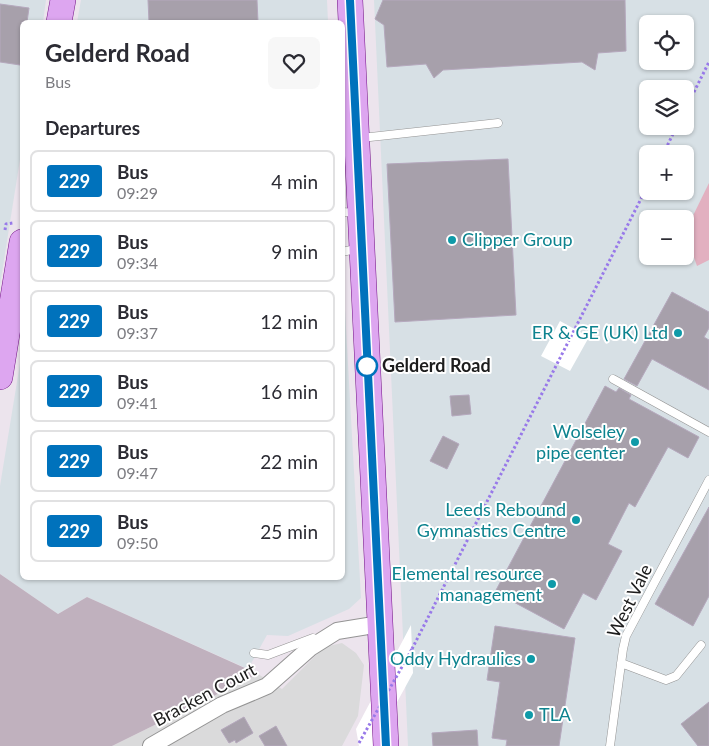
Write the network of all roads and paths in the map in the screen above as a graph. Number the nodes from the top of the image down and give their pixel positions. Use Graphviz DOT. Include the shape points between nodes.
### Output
graph roads {
  1 [pos="63,0"];
  2 [pos="350,0"];
  3 [pos="59,20"];
  4 [pos="709,62"];
  5 [pos="348,71"];
  6 [pos="694,92"];
  7 [pos="498,123"];
  8 [pos="354,126"];
  9 [pos="640,200"];
  10 [pos="351,213"];
  11 [pos="352,250"];
  12 [pos="20,254"];
  13 [pos="0,377"];
  14 [pos="613,379"];
  15 [pos="709,432"];
  16 [pos="709,480"];
  17 [pos="380,624"];
  18 [pos="337,631"];
  19 [pos="701,645"];
  20 [pos="254,652"];
  21 [pos="621,663"];
  22 [pos="359,743"];
  23 [pos="151,746"];
  24 [pos="386,746"];
  25 [pos="610,746"];
  1 -- 3 [label="main road"];
  2 -- 5 [label="main road"];
  4 -- 6 [label="path"];
  5 -- 8 [label="main road"];
  7 -- 8 [label="lane"];
  8 -- 10 [label="main road"];
  9 -- 22 [label="path, bridge" via="412,649"];
  10 -- 11 [label="main road"];
  11 -- 17 [label="main road"];
  12 -- 13 [label="main road"];
  14 -- 15 [label="lane"];
  16 -- 21 [label="lane, West Vale" via="626,636"];
  17 -- 18 [label="street, Bracken Court"];
  17 -- 24 [label="main road"];
  18 -- 20 [label="lane" via="324,633 268,656"];
  18 -- 23 [label="street, Bracken Court" via="310,648 267,686 222,706"];
  19 -- 21 [label="lane" via="676,676 666,680"];
  21 -- 25 [label="lane, West Vale"];
}
